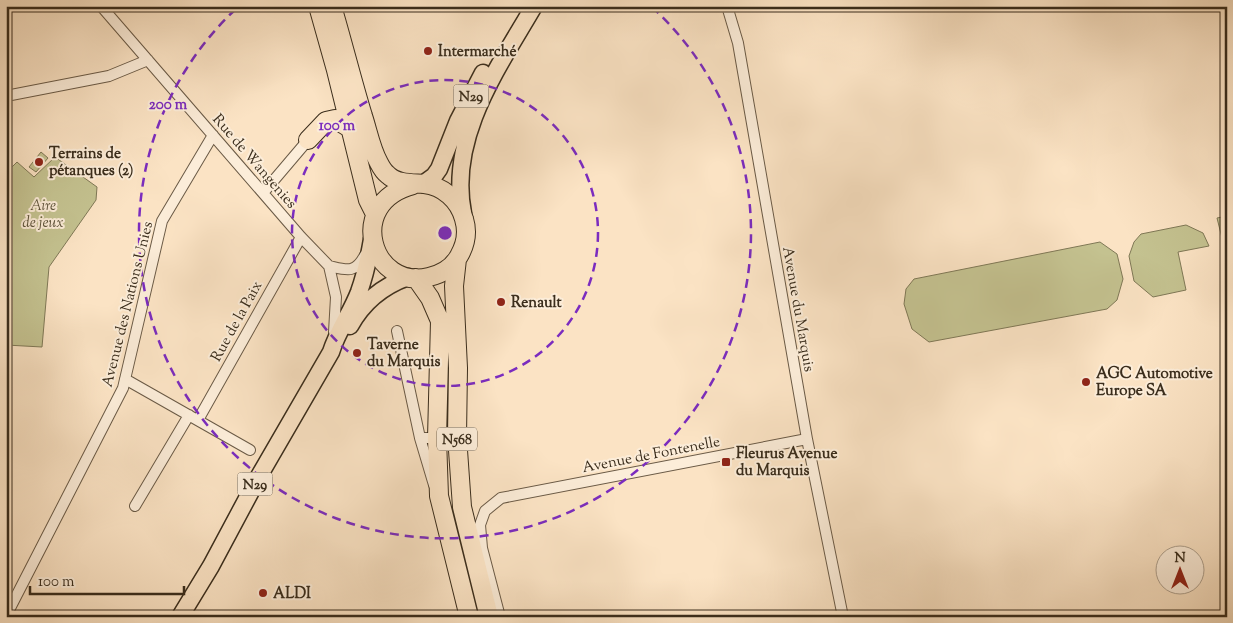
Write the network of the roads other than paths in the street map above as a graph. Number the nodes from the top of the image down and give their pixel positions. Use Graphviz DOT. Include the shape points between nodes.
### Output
graph roads {
  1 [pos="101,6"];
  2 [pos="318,6"];
  3 [pos="332,6"];
  4 [pos="522,6"];
  5 [pos="534,6"];
  6 [pos="727,6"];
  7 [pos="148,60"];
  8 [pos="6,96"];
  9 [pos="351,129"];
  10 [pos="212,135"];
  11 [pos="308,140"];
  12 [pos="418,184"];
  13 [pos="263,193"];
  14 [pos="463,213"];
  15 [pos="375,214"];
  16 [pos="301,237"];
  17 [pos="372,239"];
  18 [pos="457,259"];
  19 [pos="328,266"];
  20 [pos="412,278"];
  21 [pos="397,331"];
  22 [pos="337,334"];
  23 [pos="331,352"];
  24 [pos="125,380"];
  25 [pos="193,418"];
  26 [pos="428,438"];
  27 [pos="807,440"];
  28 [pos="250,450"];
  29 [pos="135,506"];
  30 [pos="6,616"];
  31 [pos="180,617"];
  32 [pos="469,617"];
  33 [pos="489,617"];
  34 [pos="500,617"];
  35 [pos="842,617"];
  1 -- 7 [label="street, Rue de Wangenies"];
  2 -- 9 [label="highway"];
  3 -- 12 [label="highway" via="378,162 388,176 400,182"];
  4 -- 12 [label="main road, N29" via="463,110 439,169 434,176"];
  5 -- 14 [label="main road, N29" via="488,87 471,126 459,191"];
  6 -- 27 [label="street, Avenue du Marquis" via="738,43"];
  7 -- 8 [label="street" via="109,76"];
  7 -- 10 [label="street, Rue de Wangenies"];
  9 -- 11 [label="highway" via="335,119 326,121"];
  9 -- 15 [label="highway" via="368,200"];
  10 -- 13 [label="street, Rue de Wangenies"];
  10 -- 24 [label="street, Avenue des Nations Unies" via="162,222"];
  11 -- 13 [label="street"];
  12 -- 14 [label="highway" via="433,186 451,196"];
  12 -- 15 [label="highway" via="390,194"];
  13 -- 16 [label="street, Rue de Wangenies"];
  14 -- 18 [label="highway" via="466,237"];
  15 -- 17 [label="highway"];
  16 -- 19 [label="street, Rue de Wangenies"];
  16 -- 25 [label="street, Rue de la Paix"];
  17 -- 19 [label="street" via="359,265 349,270"];
  17 -- 20 [label="highway" via="389,268"];
  17 -- 22 [label="main road, N29" via="358,293"];
  18 -- 20 [label="highway" via="439,274"];
  18 -- 33 [label="highway, N568" via="454,286 457,436 462,507"];
  19 -- 22 [label="street" via="336,297 334,332"];
  20 -- 23 [label="main road, N29" via="393,283 378,292 354,318"];
  20 -- 26 [label="highway, N568" via="430,298 440,321"];
  21 -- 26 [label="street"];
  22 -- 23 [label="main road, N29"];
  23 -- 31 [label="main road, N29"];
  24 -- 25 [label="street"];
  24 -- 30 [label="street, Avenue des Nations Unies"];
  25 -- 28 [label="street"];
  25 -- 29 [label="street, Rue de la Paix"];
  26 -- 32 [label="highway, N568"];
  27 -- 34 [label="street, Avenue de Fontenelle" via="501,498 485,511 480,525 482,548"];
  27 -- 35 [label="street, Avenue du Marquis"];
}
